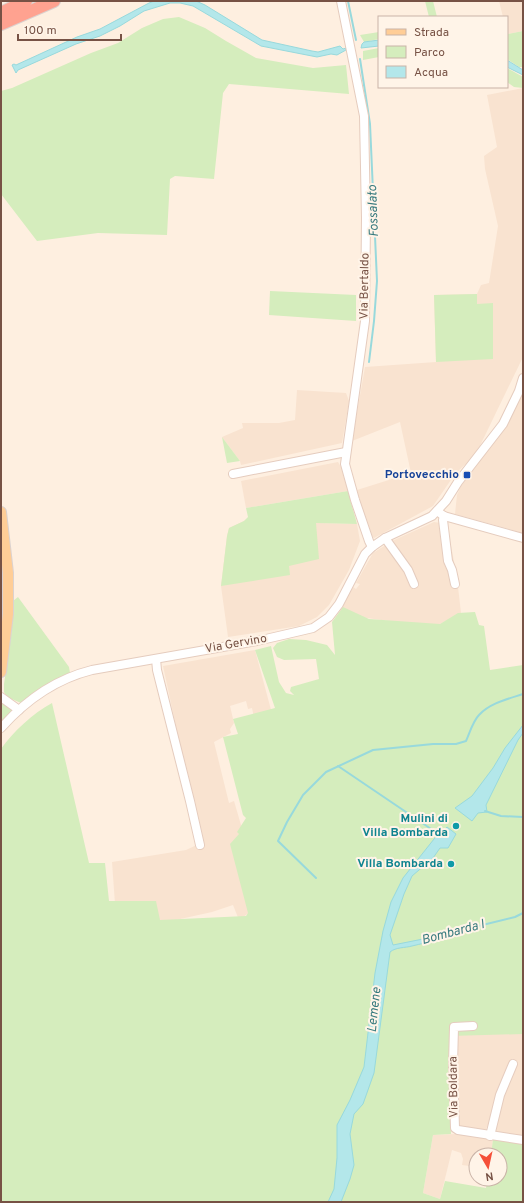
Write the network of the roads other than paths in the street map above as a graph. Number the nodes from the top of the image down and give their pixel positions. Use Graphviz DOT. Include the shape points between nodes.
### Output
graph roads {
  1 [pos="26,1"];
  2 [pos="54,1"];
  3 [pos="341,1"];
  4 [pos="1,13"];
  5 [pos="1,24"];
  6 [pos="523,378"];
  7 [pos="346,452"];
  8 [pos="233,474"];
  9 [pos="1,512"];
  10 [pos="441,514"];
  11 [pos="385,538"];
  12 [pos="523,538"];
  13 [pos="370,544"];
  14 [pos="1,563"];
  15 [pos="8,573"];
  16 [pos="414,584"];
  17 [pos="455,584"];
  18 [pos="156,658"];
  19 [pos="1,672"];
  20 [pos="1,698"];
  21 [pos="19,710"];
  22 [pos="1,728"];
  23 [pos="200,845"];
  24 [pos="473,1026"];
  25 [pos="513,1064"];
  26 [pos="490,1136"];
  27 [pos="523,1140"];
  1 -- 4 [label="highway"];
  2 -- 5 [label="highway"];
  3 -- 7 [label="street, Via Bertaldo" via="364,116 366,218 365,321"];
  6 -- 10 [label="street" via="503,424"];
  7 -- 8 [label="street"];
  7 -- 13 [label="street, Via Bertaldo" via="345,464"];
  9 -- 15 [label="main road"];
  10 -- 11 [label="street, Via Gervino"];
  10 -- 12 [label="street"];
  10 -- 17 [label="street" via="448,561"];
  11 -- 13 [label="street, Via Gervino"];
  11 -- 16 [label="street" via="408,570"];
  13 -- 18 [label="street, Via Gervino" via="339,604 329,617 313,628 257,641"];
  14 -- 15 [label="street"];
  15 -- 19 [label="main road" via="8,614"];
  18 -- 21 [label="street, Via Gervino" via="77,674 50,686 28,700"];
  18 -- 23 [label="street"];
  20 -- 21 [label="street"];
  21 -- 22 [label="street, Via Gervino"];
  24 -- 26 [label="street, Via Boldara" via="454,1027 455,1128"];
  25 -- 26 [label="street" via="500,1095"];
  26 -- 27 [label="street, Via Boldara"];
}
